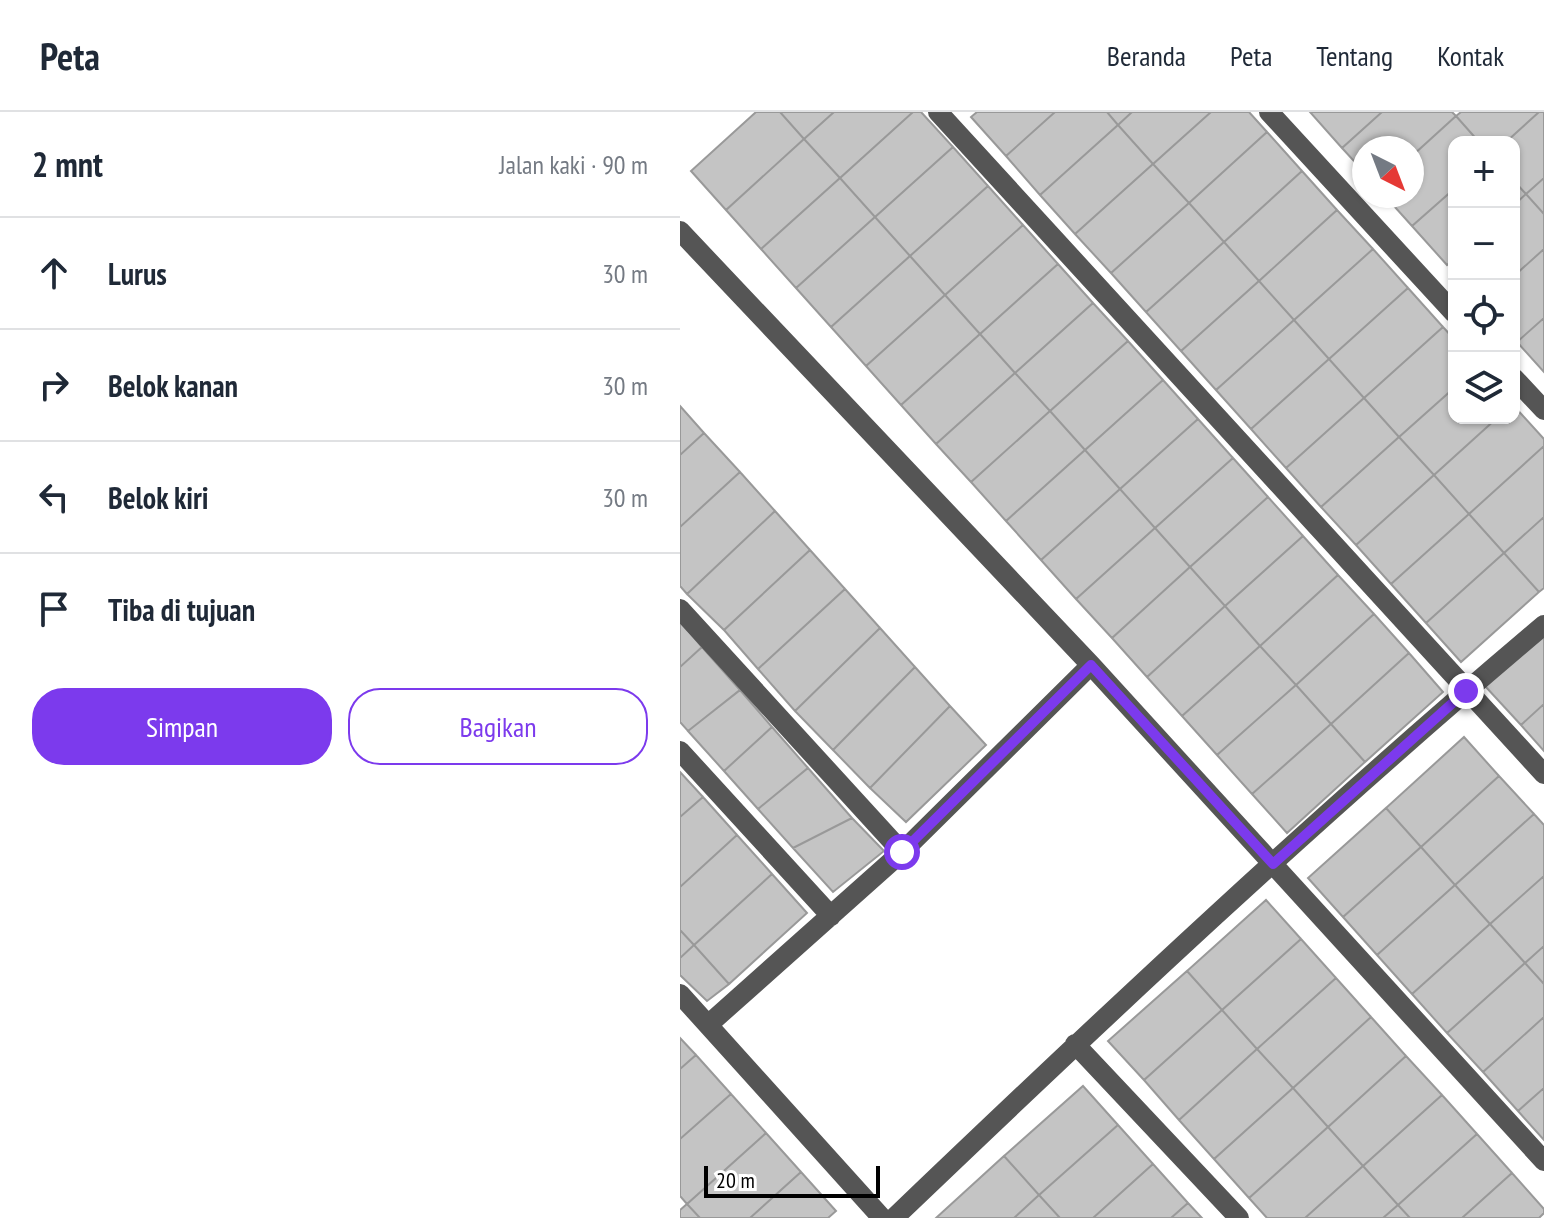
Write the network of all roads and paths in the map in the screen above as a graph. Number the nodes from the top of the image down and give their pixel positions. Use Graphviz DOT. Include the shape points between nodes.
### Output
graph roads {
  1 [pos="938,112"];
  2 [pos="1269,112"];
  3 [pos="680,231"];
  4 [pos="1448,306"];
  5 [pos="1520,384"];
  6 [pos="1544,410"];
  7 [pos="680,609"];
  8 [pos="1544,625"];
  9 [pos="1091,665"];
  10 [pos="1466,691"];
  11 [pos="680,751"];
  12 [pos="1544,774"];
  13 [pos="902,852"];
  14 [pos="1273,864"];
  15 [pos="831,916"];
  16 [pos="680,994"];
  17 [pos="709,1024"];
  18 [pos="1075,1044"];
  19 [pos="1544,1161"];
  20 [pos="882,1218"];
  21 [pos="894,1218"];
  22 [pos="1239,1218"];
  1 -- 10 [label="street"];
  2 -- 4 [label="street"];
  3 -- 9 [label="street"];
  5 -- 6 [label="street"];
  7 -- 13 [label="street"];
  8 -- 10 [label="street"];
  9 -- 13 [label="street"];
  9 -- 14 [label="street"];
  10 -- 12 [label="street"];
  10 -- 14 [label="street"];
  11 -- 15 [label="street"];
  13 -- 15 [label="street"];
  14 -- 18 [label="street"];
  14 -- 19 [label="street"];
  15 -- 17 [label="street"];
  16 -- 17 [label="street"];
  17 -- 20 [label="street"];
  18 -- 21 [label="street"];
  18 -- 22 [label="street"];
}
